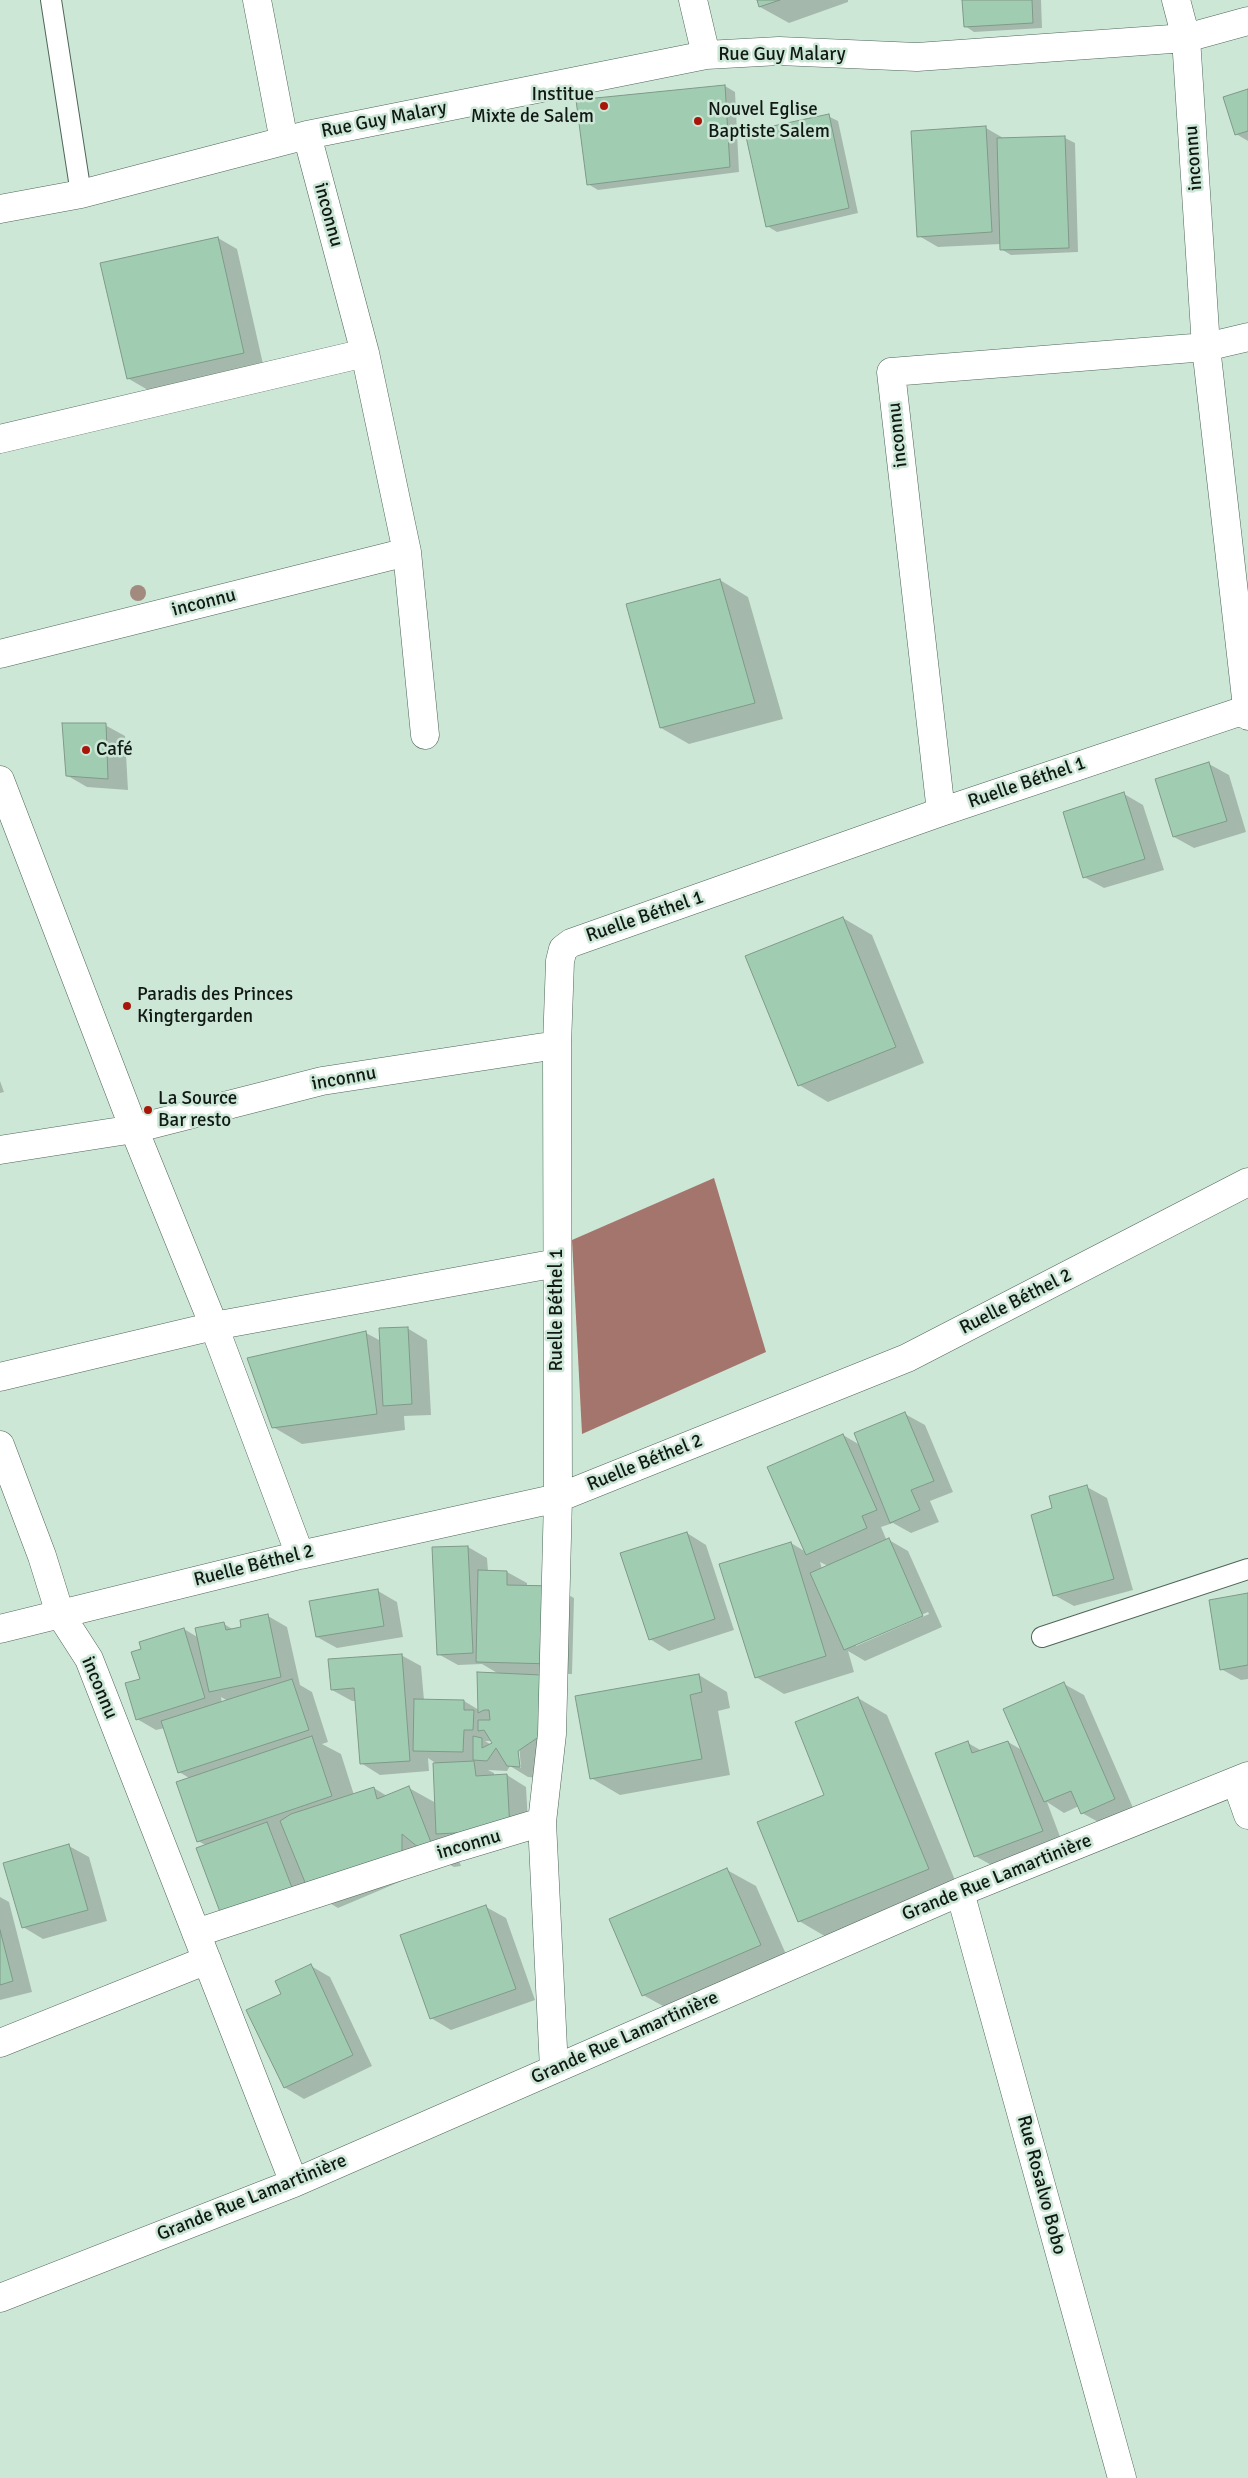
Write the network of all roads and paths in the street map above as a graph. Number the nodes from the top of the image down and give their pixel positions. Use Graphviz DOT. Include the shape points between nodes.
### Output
graph roads {
  1 [pos="50,0"];
  2 [pos="257,0"];
  3 [pos="693,0"];
  4 [pos="1176,0"];
  5 [pos="1248,20"];
  6 [pos="1186,38"];
  7 [pos="706,56"];
  8 [pos="295,138"];
  9 [pos="81,194"];
  10 [pos="0,209"];
  11 [pos="1248,337"];
  12 [pos="1206,347"];
  13 [pos="365,353"];
  14 [pos="0,439"];
  15 [pos="407,552"];
  16 [pos="0,654"];
  17 [pos="1248,711"];
  18 [pos="425,735"];
  19 [pos="0,780"];
  20 [pos="940,812"];
  21 [pos="557,1044"];
  22 [pos="134,1129"];
  23 [pos="0,1150"];
  24 [pos="1248,1182"];
  25 [pos="557,1263"];
  26 [pos="214,1326"];
  27 [pos="0,1377"];
  28 [pos="0,1445"];
  29 [pos="558,1498"];
  30 [pos="300,1555"];
  31 [pos="1248,1569"];
  32 [pos="60,1614"];
  33 [pos="0,1629"];
  34 [pos="1042,1637"];
  35 [pos="1242,1778"];
  36 [pos="1248,1815"];
  37 [pos="542,1822"];
  38 [pos="960,1892"];
  39 [pos="196,1933"];
  40 [pos="207,1960"];
  41 [pos="0,2043"];
  42 [pos="554,2069"];
  43 [pos="294,2183"];
  44 [pos="0,2298"];
  45 [pos="1122,2478"];
  1 -- 9 [label="lane"];
  2 -- 8 [label="street, inconnu"];
  3 -- 7 [label="street"];
  4 -- 6 [label="street, inconnu"];
  5 -- 6 [label="street, Rue Guy Malary"];
  6 -- 7 [label="street, Rue Guy Malary" via="917,57 779,51"];
  6 -- 12 [label="street, inconnu"];
  7 -- 8 [label="street, Rue Guy Malary"];
  8 -- 9 [label="street, Rue Guy Malary"];
  8 -- 13 [label="street, inconnu"];
  9 -- 10 [label="street, Rue Guy Malary"];
  11 -- 12 [label="street, inconnu"];
  12 -- 17 [label="street, inconnu"];
  12 -- 20 [label="street, inconnu" via="891,372"];
  13 -- 14 [label="street"];
  13 -- 15 [label="street, inconnu"];
  15 -- 16 [label="street, inconnu"];
  15 -- 18 [label="street, inconnu"];
  17 -- 20 [label="street, Ruelle Béthel 1"];
  19 -- 22 [label="street"];
  20 -- 21 [label="street, Ruelle Béthel 1" via="571,943 563,949 560,961"];
  21 -- 22 [label="street, inconnu" via="322,1081"];
  21 -- 25 [label="street, Ruelle Béthel 1"];
  22 -- 23 [label="street, inconnu"];
  22 -- 26 [label="street"];
  24 -- 29 [label="street, Ruelle Béthel 2" via="907,1358"];
  25 -- 26 [label="street"];
  25 -- 29 [label="street, Ruelle Béthel 1"];
  26 -- 27 [label="street"];
  26 -- 30 [label="street"];
  28 -- 32 [label="street, inconnu"];
  29 -- 30 [label="street, Ruelle Béthel 2"];
  29 -- 37 [label="street" via="552,1734"];
  30 -- 32 [label="street, Ruelle Béthel 2"];
  31 -- 34 [label="lane"];
  32 -- 33 [label="street, Ruelle Béthel 2"];
  32 -- 39 [label="street, inconnu" via="89,1659"];
  35 -- 36 [label="street"];
  35 -- 38 [label="street, Grande Rue Lamartinière"];
  37 -- 39 [label="street, inconnu"];
  37 -- 42 [label="street"];
  38 -- 42 [label="street, Grande Rue Lamartinière"];
  38 -- 45 [label="street, Rue Rosalvo Bobo"];
  39 -- 40 [label="street, inconnu"];
  40 -- 41 [label="street"];
  40 -- 43 [label="street, inconnu"];
  42 -- 43 [label="street, Grande Rue Lamartinière"];
  43 -- 44 [label="street, Grande Rue Lamartinière"];
}
